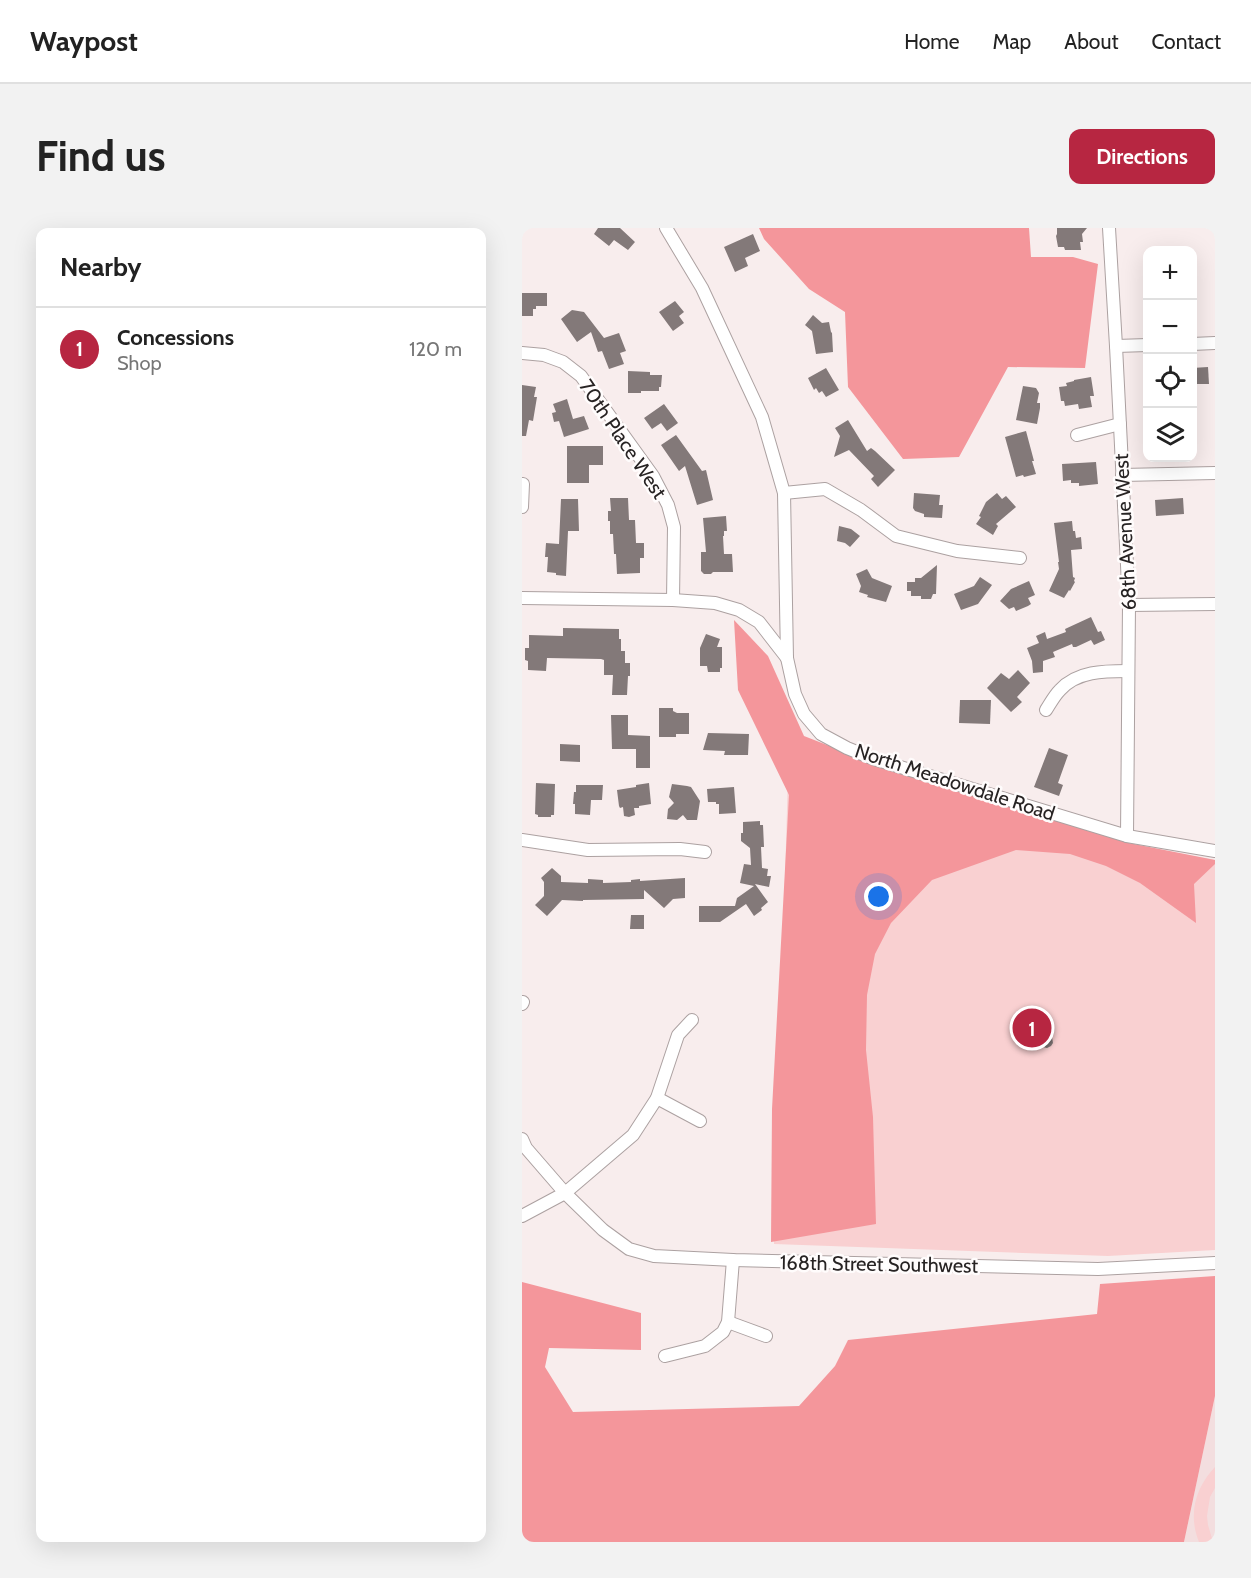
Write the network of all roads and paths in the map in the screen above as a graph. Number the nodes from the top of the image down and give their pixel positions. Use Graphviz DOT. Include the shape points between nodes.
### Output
graph roads {
  1 [pos="666,228"];
  2 [pos="1108,228"];
  3 [pos="1215,343"];
  4 [pos="1197,344"];
  5 [pos="1143,345"];
  6 [pos="1116,346"];
  7 [pos="522,353"];
  8 [pos="1120,424"];
  9 [pos="1077,435"];
  10 [pos="1215,473"];
  11 [pos="1122,475"];
  12 [pos="523,484"];
  13 [pos="784,493"];
  14 [pos="522,507"];
  15 [pos="1020,558"];
  16 [pos="522,598"];
  17 [pos="673,600"];
  18 [pos="1215,604"];
  19 [pos="1129,605"];
  20 [pos="787,658"];
  21 [pos="1128,671"];
  22 [pos="1046,710"];
  23 [pos="1127,836"];
  24 [pos="522,840"];
  25 [pos="1215,851"];
  26 [pos="705,852"];
  27 [pos="692,1020"];
  28 [pos="657,1098"];
  29 [pos="700,1121"];
  30 [pos="522,1139"];
  31 [pos="565,1193"];
  32 [pos="522,1216"];
  33 [pos="733,1260"];
  34 [pos="1215,1263"];
  35 [pos="728,1322"];
  36 [pos="766,1336"];
  37 [pos="665,1356"];
  1 -- 13 [label="street, North Meadowdale Road" via="702,288 762,417"];
  2 -- 6 [label="street, 68th Avenue West"];
  3 -- 4 [label="street"];
  5 -- 6 [label="street"];
  6 -- 8 [label="street, 68th Avenue West"];
  7 -- 17 [label="street, 70th Place West" via="544,354 581,376 653,476 674,527"];
  8 -- 9 [label="street"];
  8 -- 11 [label="street, 68th Avenue West"];
  10 -- 11 [label="street"];
  11 -- 19 [label="street, 68th Avenue West"];
  12 -- 14 [label="street"];
  13 -- 15 [label="street" via="825,489 896,536 957,551"];
  13 -- 20 [label="street, North Meadowdale Road"];
  16 -- 17 [label="street"];
  17 -- 20 [label="street" via="715,603 739,610 759,622"];
  18 -- 19 [label="street"];
  19 -- 21 [label="street, 68th Avenue West"];
  20 -- 23 [label="street, North Meadowdale Road" via="804,714 821,734 838,743 874,759"];
  21 -- 22 [label="street" via="1096,672 1078,678 1060,689"];
  21 -- 23 [label="street, 68th Avenue West"];
  23 -- 25 [label="street, North Meadowdale Road"];
  24 -- 26 [label="street" via="588,850"];
  27 -- 28 [label="street" via="678,1035"];
  28 -- 29 [label="street"];
  28 -- 31 [label="street" via="633,1135"];
  30 -- 31 [label="street, 168th Street Southwest"];
  31 -- 32 [label="street"];
  31 -- 33 [label="street, 168th Street Southwest" via="629,1249 654,1256"];
  33 -- 34 [label="street, 168th Street Southwest" via="1098,1269"];
  33 -- 35 [label="street"];
  35 -- 36 [label="street"];
  35 -- 37 [label="street" via="723,1332 705,1346"];
}
